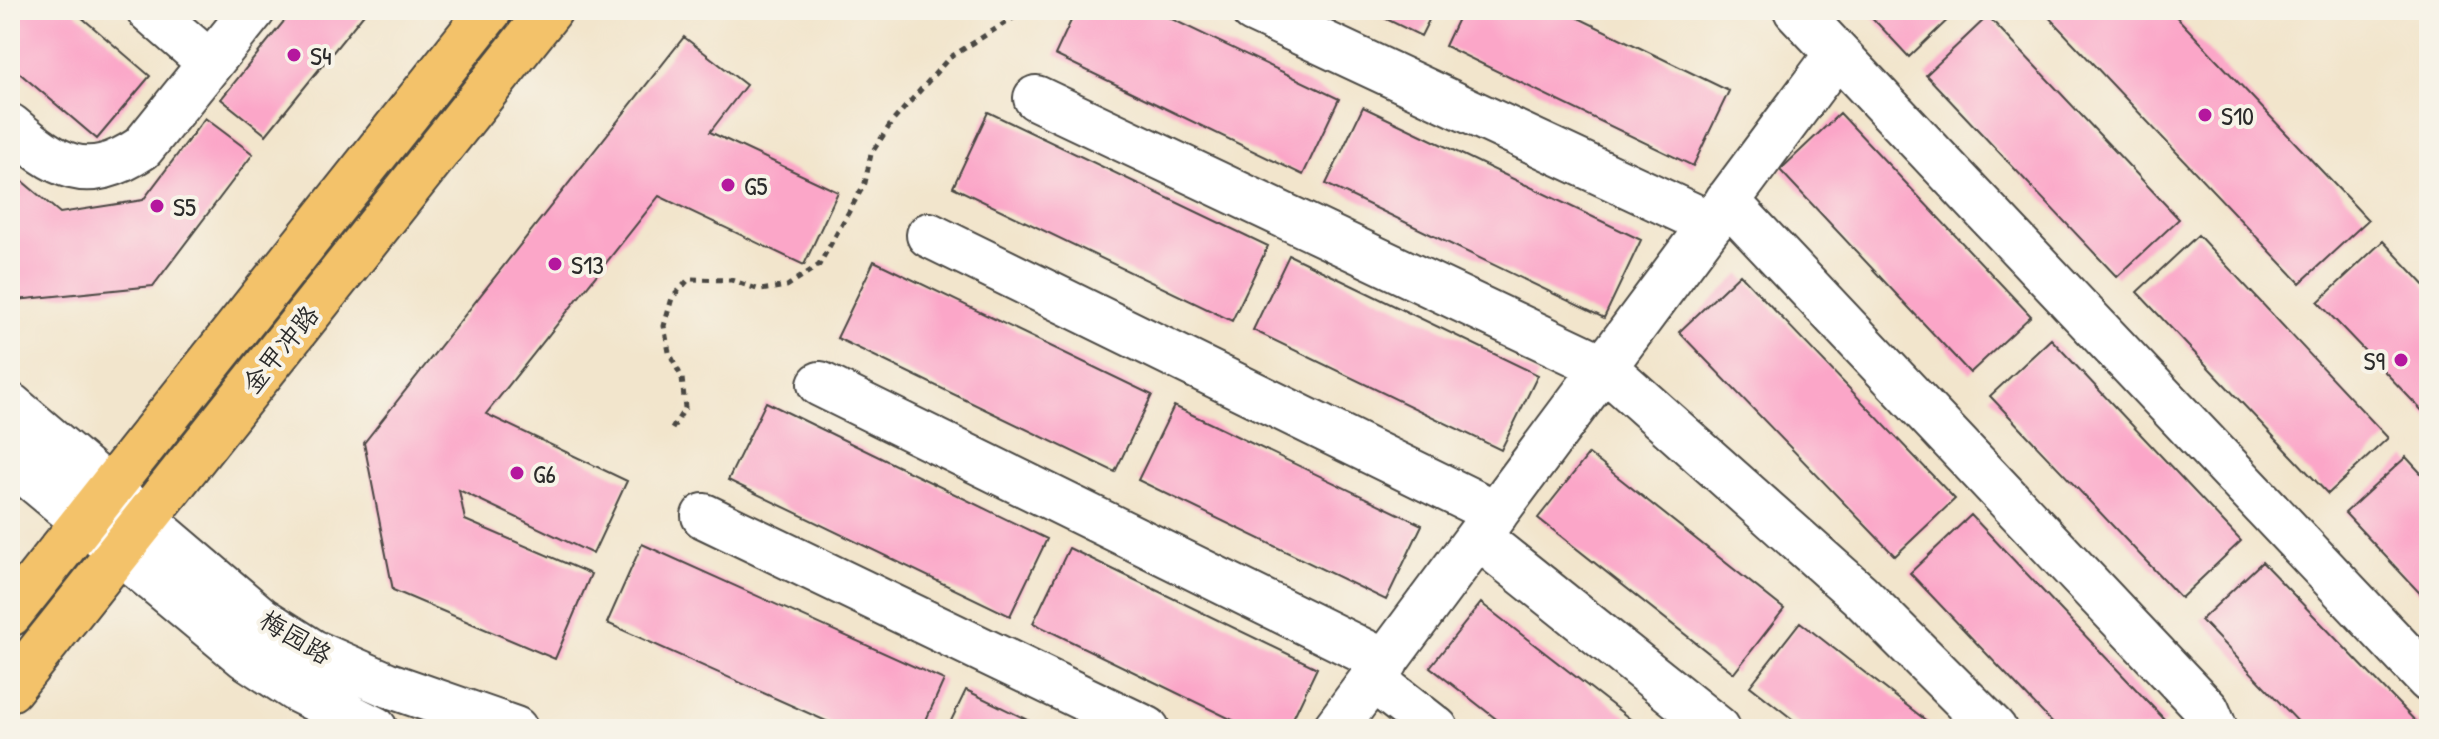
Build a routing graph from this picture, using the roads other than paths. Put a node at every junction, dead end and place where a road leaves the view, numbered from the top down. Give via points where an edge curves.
1 (149, 10) edge
2 (253, 10) edge
3 (490, 10) edge
4 (550, 10) edge
5 (1253, 10) edge
6 (1796, 10) edge
7 (1837, 54) junction
8 (210, 63) junction
9 (1036, 98) dead end
10 (10, 126) edge
11 (1719, 213) junction
12 (929, 235) dead end
13 (1604, 367) junction
14 (820, 384) dead end
15 (10, 405) edge
16 (10, 460) edge
17 (97, 505) junction
18 (704, 516) dead end
19 (1487, 525) junction
20 (132, 535) junction
21 (10, 614) edge
22 (1379, 670) junction
23 (2429, 680) edge
24 (10, 689) edge
25 (375, 729) edge
26 (515, 729) edge
27 (1147, 729) edge
28 (1335, 729) edge
29 (1436, 729) edge
30 (1718, 729) edge
31 (1994, 729) edge
32 (2215, 729) edge

1 - 8 street
2 - 8 street
3 - 17 main road, 金甲冲路
4 - 20 main road, 金甲冲路
5 - 11 street
6 - 7 street
7 - 11 street
7 - 23 street
8 - 10 street via 142,148 98,170 43,155
9 - 13 street
11 - 13 street
11 - 32 street via 2207,710
12 - 19 street
13 - 19 street
13 - 31 street via 1859,594
14 - 22 street
15 - 17 street
16 - 17 street
17 - 20 street, 梅园路
17 - 21 main road, 金甲冲路
18 - 27 street
19 - 22 street
19 - 30 street
20 - 24 main road, 金甲冲路
20 - 25 street, 梅园路 via 246,657 295,689
20 - 26 street, 梅园路 via 313,652
22 - 28 street
22 - 29 street

